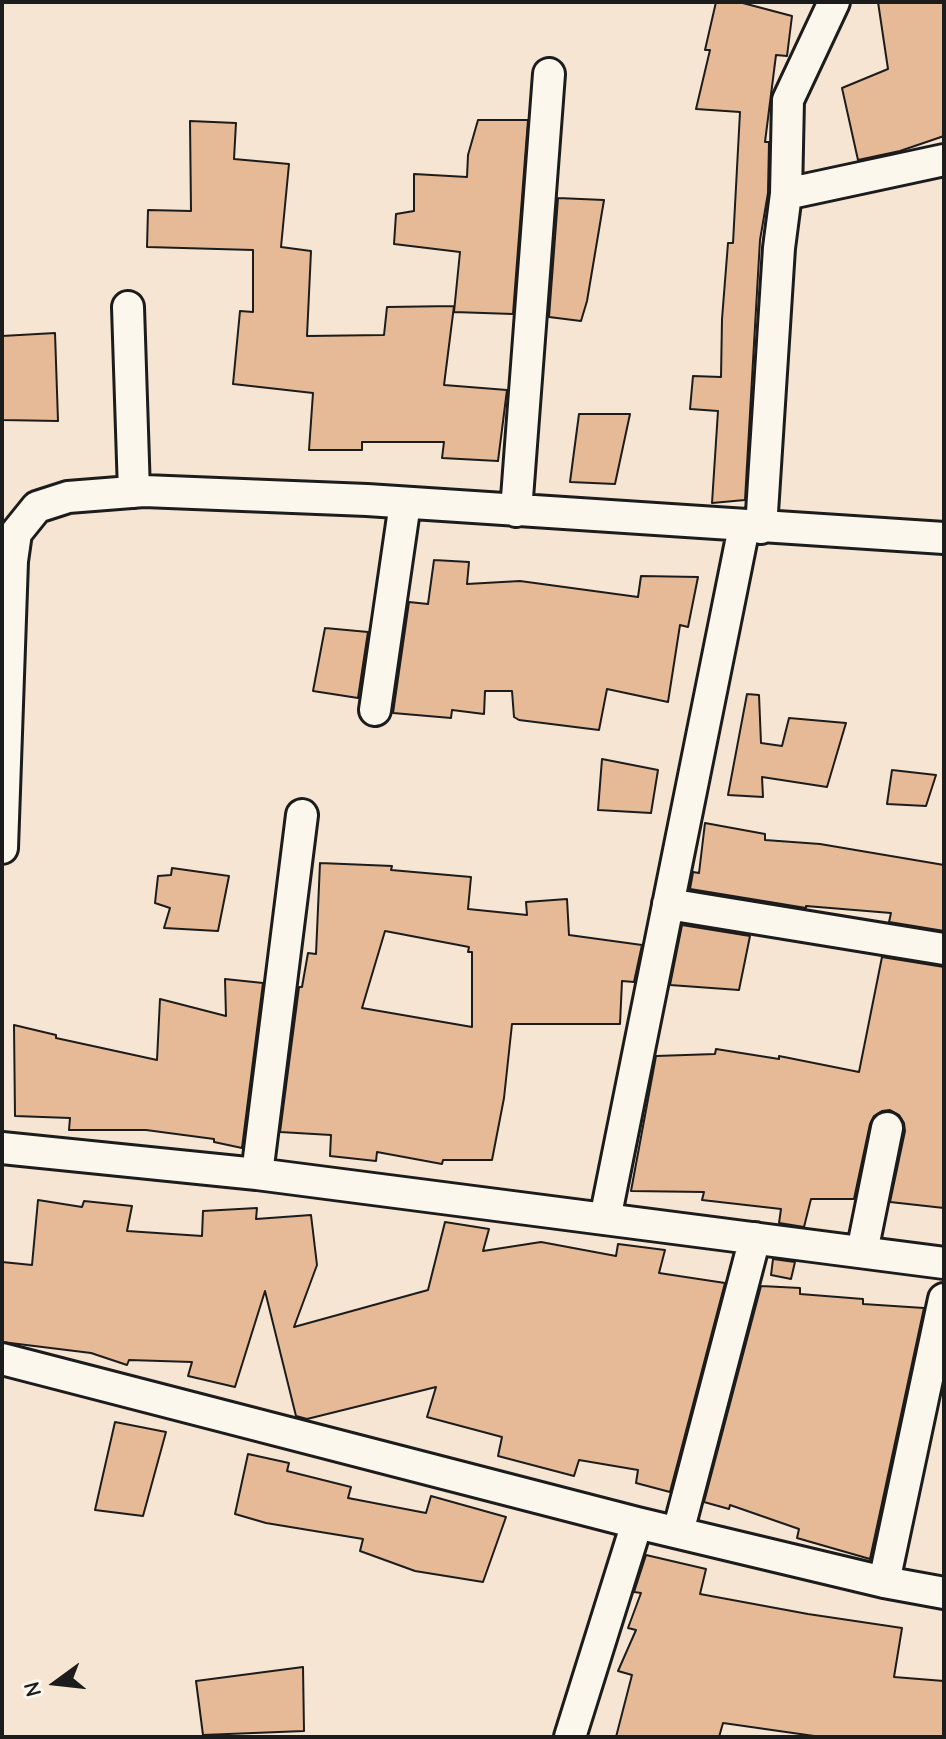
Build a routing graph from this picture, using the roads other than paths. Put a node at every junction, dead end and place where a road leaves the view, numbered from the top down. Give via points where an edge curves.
1 (834, 2) edge
2 (549, 74) dead end
3 (944, 160) edge
4 (786, 194) junction
5 (128, 307) dead end
6 (134, 492) junction
7 (405, 503) junction
8 (516, 511) junction
9 (752, 527) junction
10 (944, 538) edge
11 (375, 710) dead end
12 (4, 806) edge
13 (302, 815) dead end
14 (2, 848) edge
15 (668, 904) junction
16 (944, 949) edge
17 (887, 1128) dead end
18 (2, 1148) edge
19 (257, 1174) junction
20 (605, 1219) junction
21 (755, 1238) junction
22 (862, 1252) junction
23 (944, 1263) edge
24 (944, 1299) edge
25 (2, 1359) edge
26 (637, 1523) junction
27 (678, 1532) junction
28 (884, 1582) junction
29 (944, 1593) edge
30 (570, 1737) edge

1 - 4 street via 788,100
2 - 8 street
3 - 4 street
4 - 9 street
5 - 6 street
6 - 7 street
6 - 12 street via 68,497 37,507 16,533
7 - 8 street
7 - 11 street
8 - 9 street
9 - 10 street
9 - 15 street
12 - 14 street
13 - 19 street
15 - 16 street
15 - 20 street
17 - 22 street
18 - 19 street
19 - 20 street
20 - 21 street
21 - 22 street
21 - 27 street
22 - 23 street
24 - 28 street
25 - 26 street
26 - 27 street
26 - 30 street
27 - 28 street
28 - 29 street

